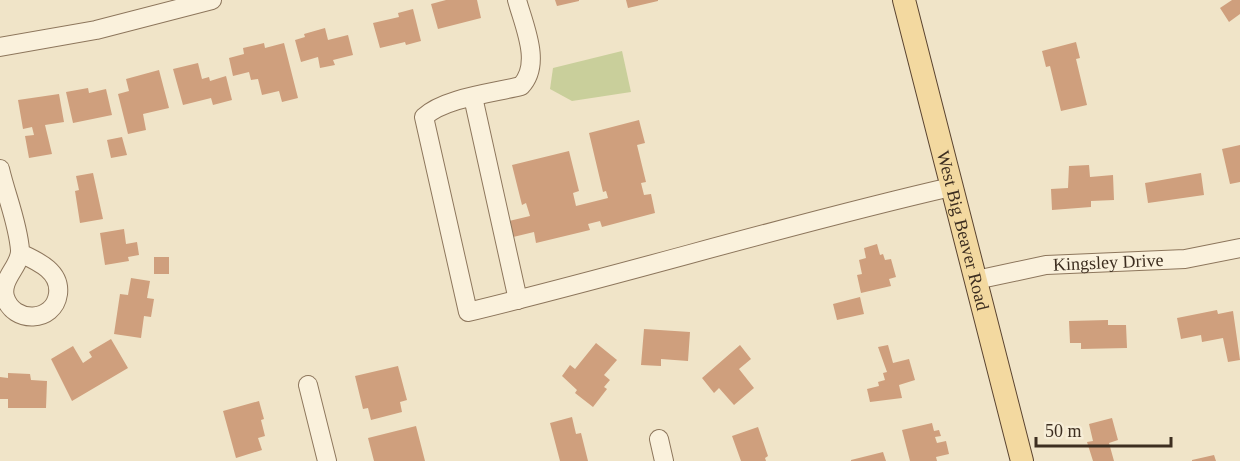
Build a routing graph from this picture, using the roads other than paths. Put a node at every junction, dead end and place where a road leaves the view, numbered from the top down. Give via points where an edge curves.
1 (212, 0) edge
2 (517, 0) edge
3 (904, 0) edge
4 (0, 47) edge
5 (473, 97) junction
6 (0, 169) edge
7 (951, 187) junction
8 (1240, 248) edge
9 (20, 253) dead end
10 (976, 280) junction
11 (518, 300) junction
12 (308, 385) dead end
13 (659, 439) dead end
14 (327, 461) edge
15 (664, 461) edge
16 (1022, 461) edge

1 - 4 street via 96,30
2 - 5 street via 533,64 529,77 521,86
3 - 7 main road, West Big Beaver Road
5 - 11 street
5 - 11 street via 432,109 424,117 429,140 468,312
6 - 9 street
7 - 10 main road, West Big Beaver Road
7 - 11 street via 742,238
8 - 10 street, Kingsley Drive via 1185,259 1046,265
10 - 16 main road, West Big Beaver Road
12 - 14 street
13 - 15 street

